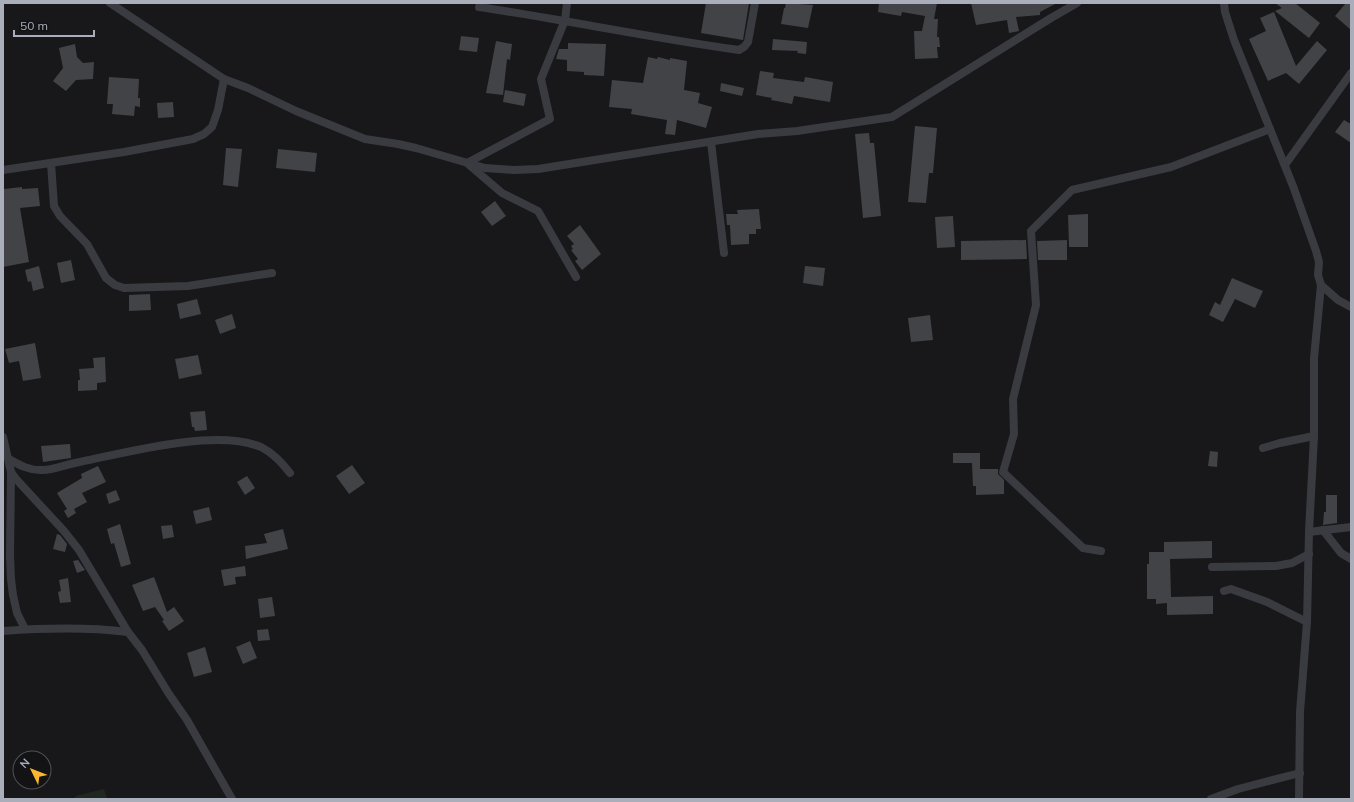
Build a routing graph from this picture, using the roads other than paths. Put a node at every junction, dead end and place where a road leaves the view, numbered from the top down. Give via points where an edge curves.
1 (110, 3) edge
2 (567, 3) edge
3 (755, 3) edge
4 (1077, 3) edge
5 (1224, 3) edge
6 (479, 7) dead end
7 (565, 20) junction
8 (1351, 73) edge
9 (224, 79) junction
10 (1270, 129) junction
11 (711, 142) junction
12 (50, 163) junction
13 (467, 163) junction
14 (1284, 165) junction
15 (3, 170) edge
16 (724, 253) dead end
17 (272, 273) dead end
18 (576, 277) dead end
19 (1321, 285) junction
20 (1351, 307) edge
21 (1314, 436) junction
22 (3, 437) edge
23 (1264, 448) dead end
24 (9, 459) junction
25 (11, 472) junction
26 (290, 473) dead end
27 (1351, 527) edge
28 (1323, 530) junction
29 (1309, 532) junction
30 (1101, 551) dead end
31 (1309, 554) junction
32 (1351, 559) edge
33 (1212, 567) dead end
34 (1224, 591) dead end
35 (1307, 622) junction
36 (25, 629) junction
37 (3, 631) edge
38 (128, 632) junction
39 (1300, 773) junction
40 (232, 799) edge
41 (1211, 799) edge
42 (1299, 799) edge

1 - 9 street
2 - 7 street
3 - 7 street via 748,42 739,50
4 - 11 street via 892,117
5 - 10 street via 1234,40
6 - 7 street
7 - 13 street via 541,79 550,119
8 - 14 street
9 - 12 street via 212,127 204,134 179,143
9 - 13 street via 365,139 404,145
10 - 14 street
10 - 30 street via 1171,167 1072,190 1031,231 1036,305 1012,399 1014,434 1003,472 1083,548
11 - 13 street via 538,169 485,168
11 - 16 street
12 - 15 street
12 - 17 street via 54,206 60,216 87,244 106,278 115,285 124,288 188,286
13 - 18 street via 502,193 538,212
14 - 19 street via 1316,251
19 - 20 street via 1338,300
19 - 21 street via 1314,358
21 - 23 street
21 - 29 street
22 - 24 street
24 - 25 street
24 - 26 street via 27,468 43,470 171,444 224,440 261,447 276,457
25 - 36 street via 11,579 17,614
25 - 38 street via 78,550
27 - 28 street
28 - 29 street
28 - 32 street via 1341,553
29 - 31 street
31 - 33 street via 1292,563 1276,566
31 - 35 street
34 - 35 street via 1232,589 1267,602
35 - 39 street via 1300,712
36 - 37 street
36 - 38 street via 103,629
38 - 40 street via 187,720
39 - 41 street via 1238,789
39 - 42 street

